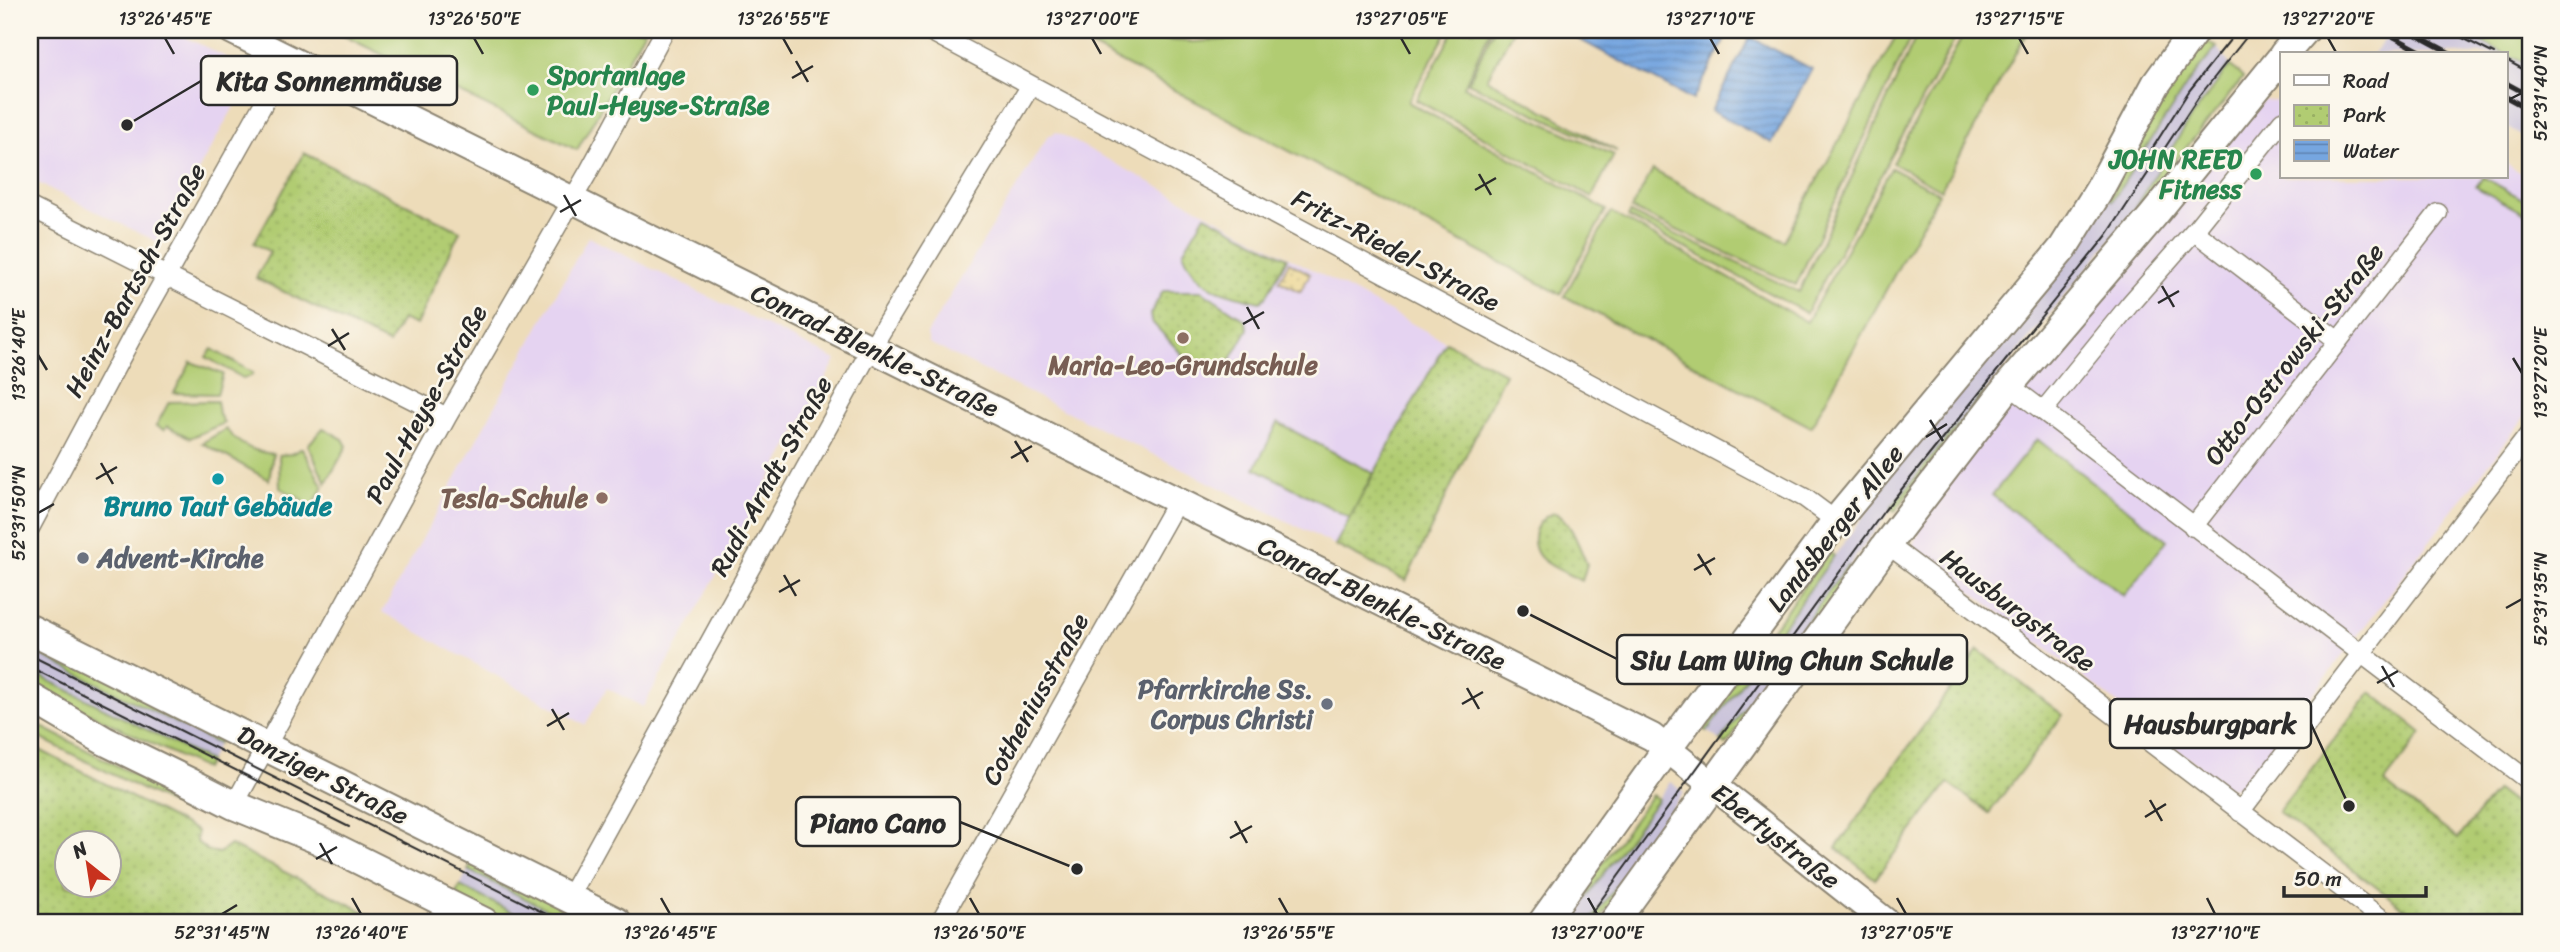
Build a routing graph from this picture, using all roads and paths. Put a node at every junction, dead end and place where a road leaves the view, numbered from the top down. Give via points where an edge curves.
1 (231, 30) edge
2 (665, 30) edge
3 (928, 30) edge
4 (2195, 30) edge
5 (2305, 30) edge
6 (2286, 52) edge
7 (289, 58) junction
8 (2280, 59) edge
9 (1031, 85) junction
10 (2280, 124) edge
11 (572, 201) junction
12 (30, 207) edge
13 (2438, 213) dead end
14 (2194, 231) junction
15 (166, 276) junction
16 (2337, 340) junction
17 (872, 347) junction
18 (2009, 385) junction
19 (2043, 411) junction
20 (447, 417) junction
21 (2530, 433) edge
22 (1177, 501) junction
23 (1836, 521) junction
24 (2193, 527) junction
25 (30, 528) edge
26 (1887, 544) junction
27 (30, 629) edge
28 (2362, 655) junction
29 (30, 697) edge
30 (265, 746) junction
31 (1667, 749) junction
32 (2530, 782) edge
33 (1712, 785) junction
34 (234, 804) junction
35 (2240, 812) junction
36 (569, 898) junction
37 (484, 922) edge
38 (617, 922) edge
39 (940, 922) edge
40 (1543, 922) edge
41 (1614, 922) edge
42 (1886, 922) edge
43 (2386, 922) edge

1 - 7 street, Conrad-Blenkle-Straße
2 - 11 street, Paul-Heyse-Straße
3 - 9 street, Fritz-Riedel-Straße
4 - 23 main road, Landsberger Allee via 2156,84 2063,248
5 - 6 main road, Landsberger Allee
7 - 11 street, Conrad-Blenkle-Straße
7 - 15 street, Heinz-Bartsch-Straße
8 - 18 main road, Landsberger Allee
9 - 17 street, Rudi-Arndt-Straße
9 - 23 street, Fritz-Riedel-Straße via 1805,498
10 - 14 street
11 - 17 street, Conrad-Blenkle-Straße
11 - 20 street, Paul-Heyse-Straße
12 - 15 street
13 - 16 street, Otto-Ostrowski-Straße
14 - 16 street
14 - 19 street
15 - 20 street
15 - 25 street, Heinz-Bartsch-Straße
16 - 24 street, Otto-Ostrowski-Straße
17 - 22 street, Conrad-Blenkle-Straße
17 - 36 street, Rudi-Arndt-Straße
18 - 19 street
18 - 26 main road, Landsberger Allee
19 - 24 street
20 - 30 street, Paul-Heyse-Straße
21 - 28 street
22 - 31 street, Conrad-Blenkle-Straße via 1572,696
22 - 39 street, Cotheniusstraße
23 - 31 main road, Landsberger Allee
24 - 28 street
26 - 33 main road, Landsberger Allee
26 - 35 street, Hausburgstraße
27 - 30 main road, Danziger Straße
28 - 32 street
28 - 35 street
29 - 34 main road via 105,741
30 - 34 street, Paul-Heyse-Straße
30 - 36 main road, Danziger Straße
31 - 33 street, Ebertystraße
31 - 40 main road, Landsberger Allee
33 - 41 main road, Landsberger Allee
33 - 42 street, Ebertystraße
34 - 37 main road via 317,839
35 - 43 street, Hausburgstraße
36 - 38 main road, Danziger Straße

